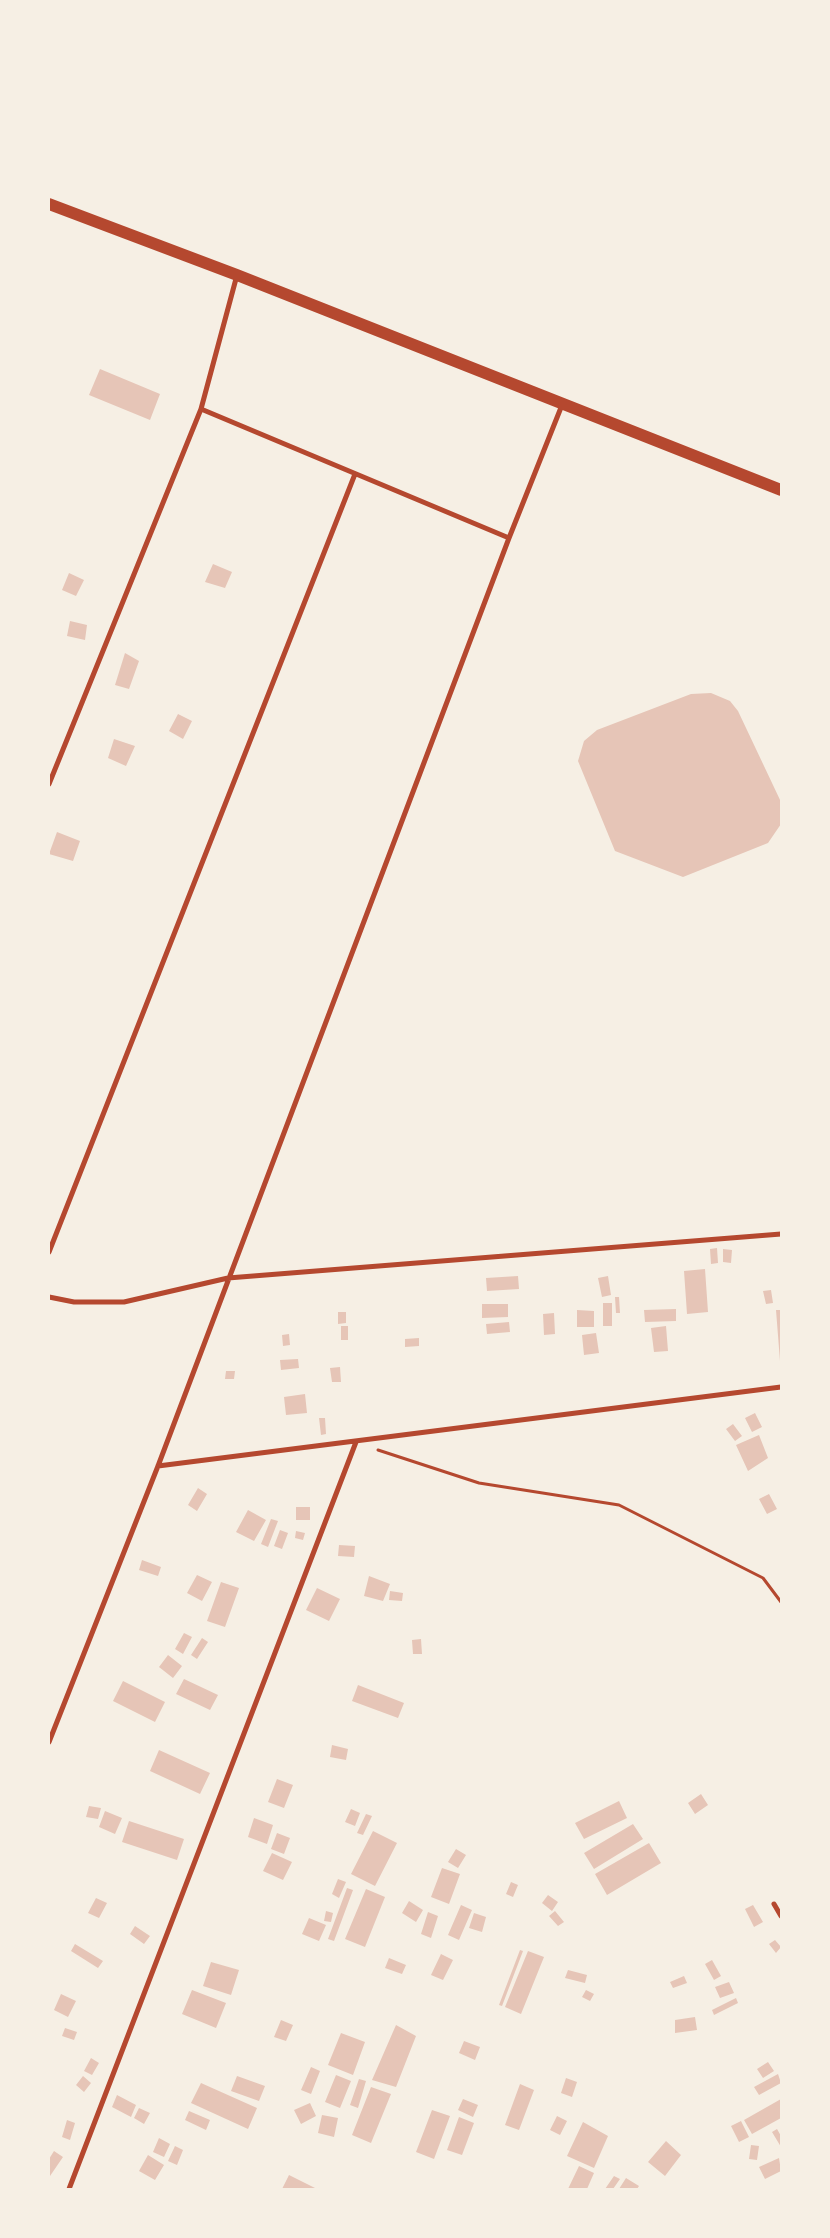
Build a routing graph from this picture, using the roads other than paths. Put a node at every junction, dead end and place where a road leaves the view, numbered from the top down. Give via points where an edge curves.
1 (49, 204) edge
2 (237, 274) junction
3 (562, 404) junction
4 (201, 409) junction
5 (355, 474) junction
6 (781, 490) edge
7 (508, 538) junction
8 (49, 784) edge
9 (781, 1234) edge
10 (49, 1252) edge
11 (228, 1278) junction
12 (49, 1297) edge
13 (781, 1387) edge
14 (356, 1442) junction
15 (158, 1466) junction
16 (49, 1742) edge
17 (774, 1904) dead end
18 (781, 1916) edge
19 (69, 2189) edge

1 - 2 main road
2 - 3 main road
2 - 4 street
3 - 6 main road
3 - 7 street
4 - 5 street
4 - 8 street
5 - 7 street
5 - 10 street
7 - 11 street
9 - 11 street
11 - 12 street via 124,1302 74,1302
11 - 15 street
13 - 14 street
14 - 15 street
14 - 19 street
15 - 16 street
17 - 18 street

